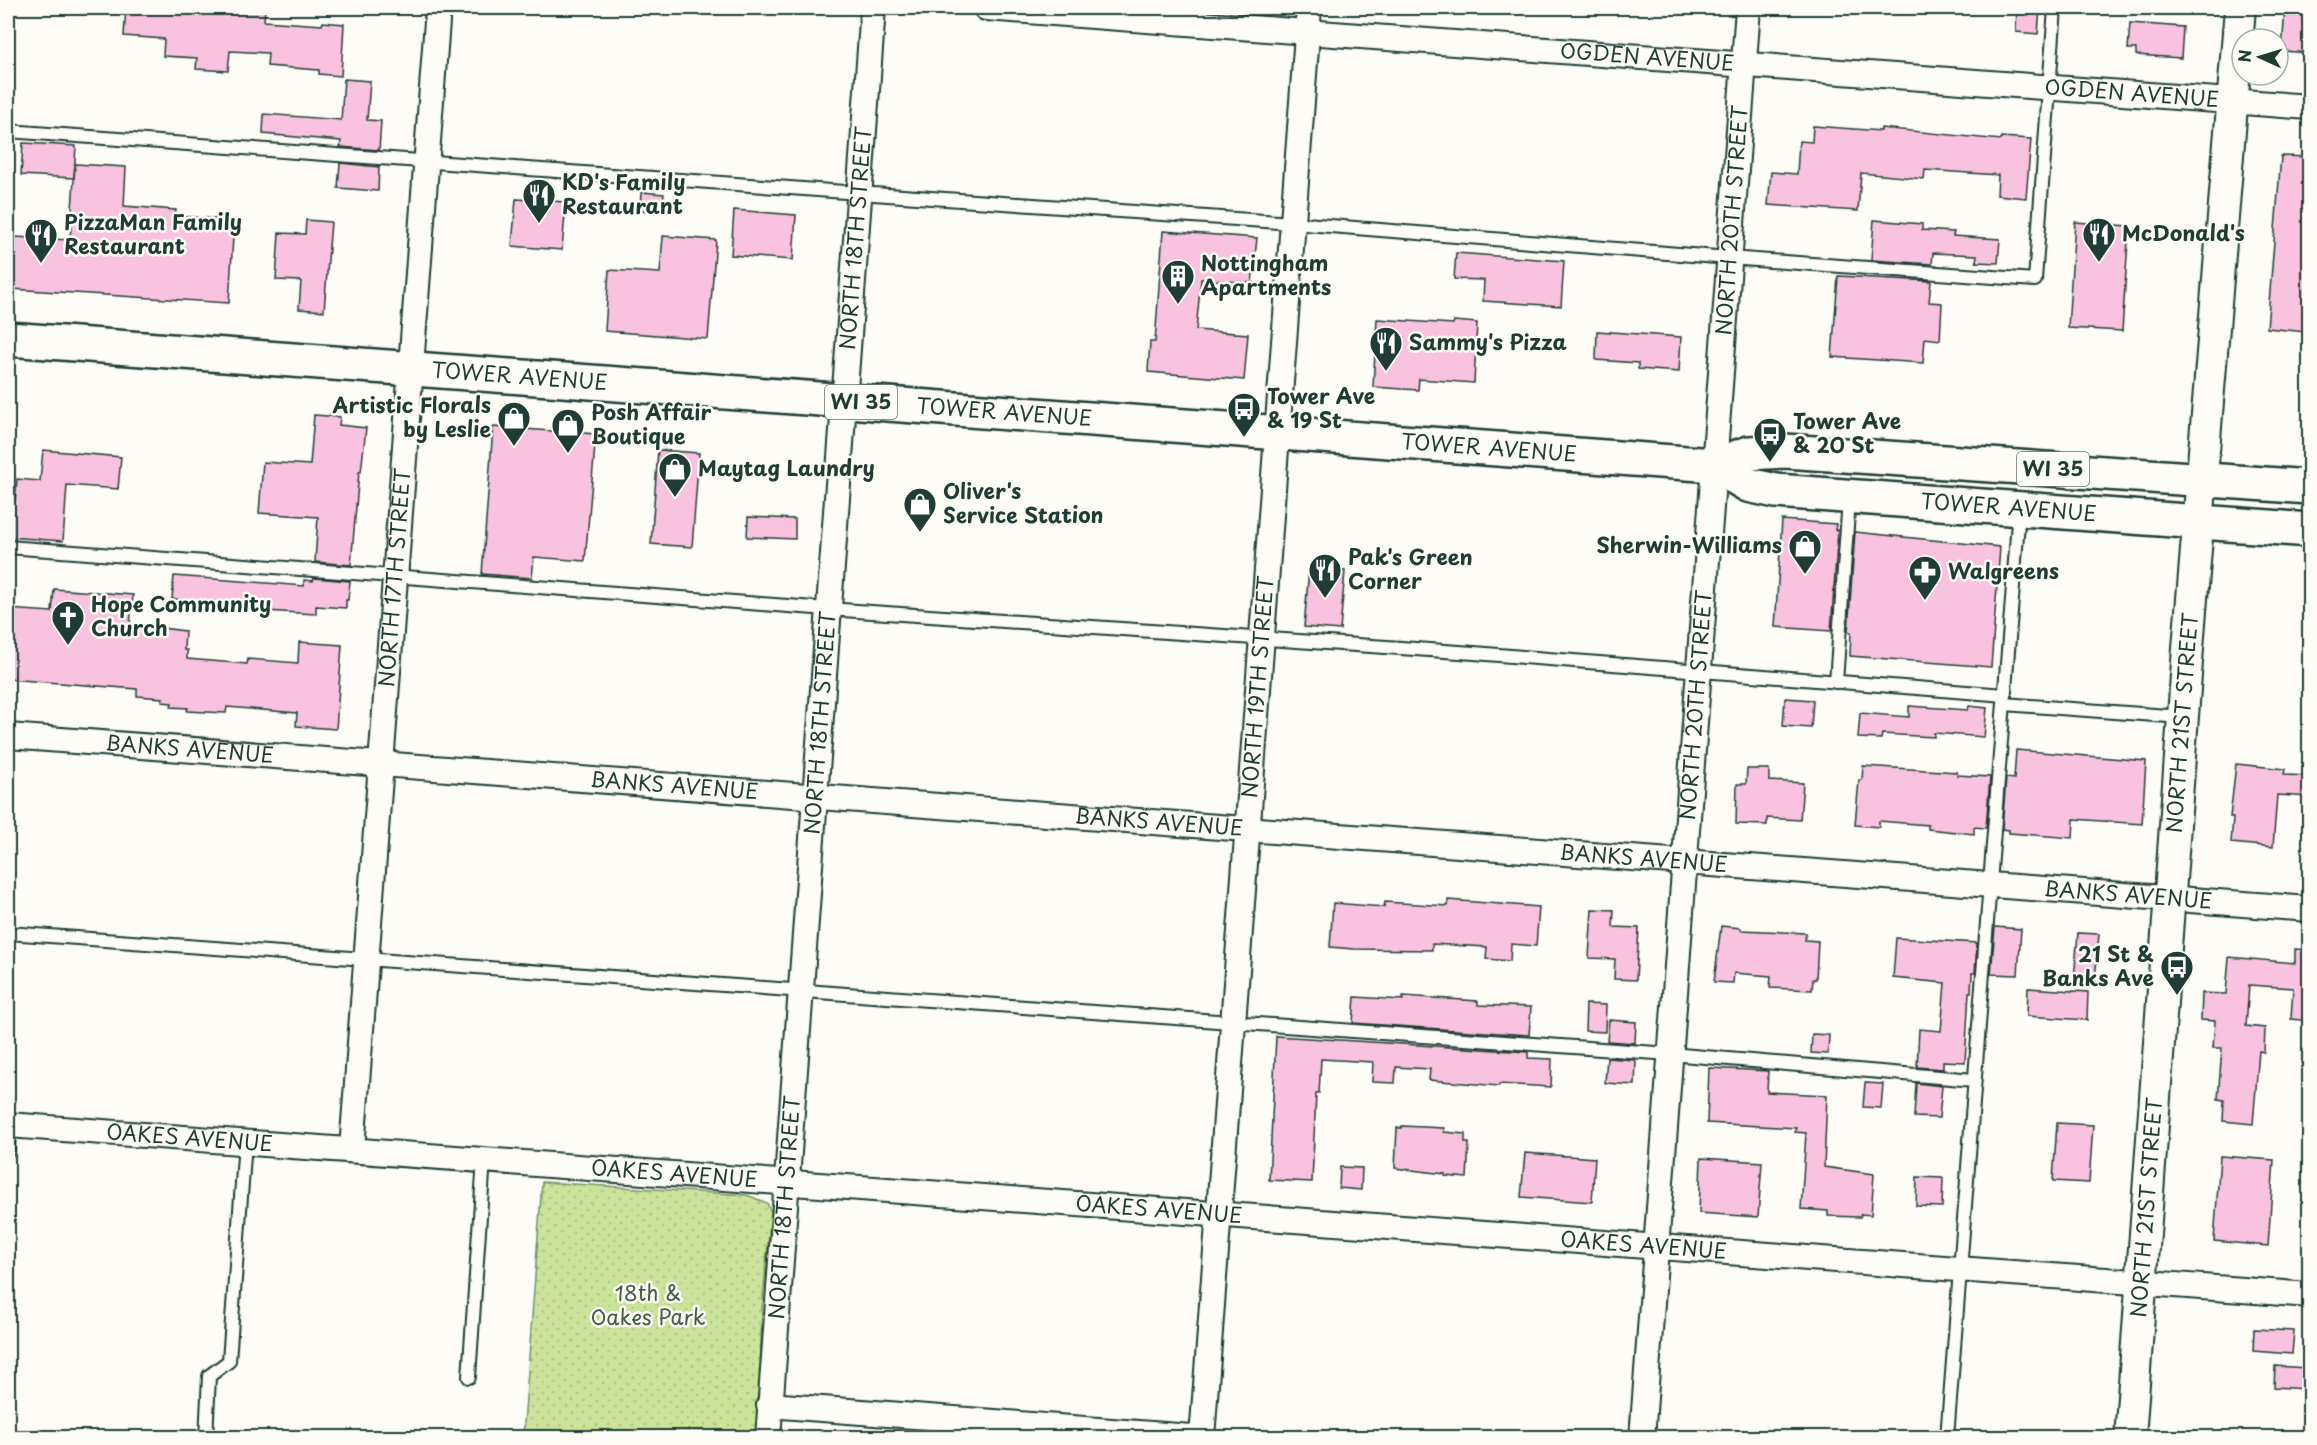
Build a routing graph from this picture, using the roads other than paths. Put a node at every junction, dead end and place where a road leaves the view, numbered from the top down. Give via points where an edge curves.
1 (438, 8) edge
2 (873, 8) edge
3 (986, 8) edge
4 (1748, 8) edge
5 (2055, 8) edge
6 (2240, 8) edge
7 (1308, 19) edge
8 (1744, 64) junction
9 (2049, 87) junction
10 (2233, 101) junction
11 (2310, 107) edge
12 (8, 130) edge
13 (427, 161) junction
14 (859, 194) junction
15 (1293, 223) junction
16 (1729, 258) junction
17 (8, 339) edge
18 (411, 370) junction
19 (844, 401) junction
20 (1278, 433) junction
21 (1714, 465) junction
22 (2202, 480) junction
23 (2310, 487) edge
24 (1849, 498) junction
25 (2019, 509) junction
26 (2199, 522) junction
27 (2310, 530) edge
28 (8, 547) edge
29 (395, 575) junction
30 (828, 609) junction
31 (1262, 639) junction
32 (1699, 672) junction
33 (1836, 682) junction
34 (2004, 699) junction
35 (2183, 717) junction
36 (8, 736) edge
37 (380, 764) junction
38 (814, 796) junction
39 (1248, 829) junction
40 (1684, 862) junction
41 (1990, 886) junction
42 (2169, 899) junction
43 (2310, 909) edge
44 (8, 933) edge
45 (366, 958) junction
46 (800, 991) junction
47 (1234, 1024) junction
48 (1670, 1054) junction
49 (1974, 1080) junction
50 (8, 1125) edge
51 (245, 1142) junction
52 (352, 1149) junction
53 (8, 1150) edge
54 (484, 1159) junction
55 (786, 1182) junction
56 (1220, 1215) junction
57 (1656, 1247) junction
58 (1960, 1268) junction
59 (2142, 1282) junction
60 (2310, 1295) edge
61 (469, 1377) dead end
62 (769, 1405) junction
63 (206, 1437) edge
64 (768, 1437) edge
65 (1203, 1437) edge
66 (1642, 1437) edge
67 (1947, 1437) edge
68 (2130, 1437) edge

1 - 13 street, NORTH 17TH STREET
2 - 14 street, NORTH 18TH STREET
3 - 7 street, OGDEN AVENUE
4 - 8 street, NORTH 20TH STREET
5 - 9 lane
6 - 10 street, NORTH 21ST STREET
7 - 8 street, OGDEN AVENUE
7 - 15 street, NORTH 19TH STREET
8 - 9 street, OGDEN AVENUE
8 - 16 street, NORTH 20TH STREET
9 - 10 street, OGDEN AVENUE
9 - 16 lane via 2035,280
10 - 11 street, OGDEN AVENUE
10 - 22 street, NORTH 21ST STREET
12 - 13 lane
13 - 14 lane
13 - 18 street, NORTH 17TH STREET
14 - 15 lane
14 - 19 street, NORTH 18TH STREET
15 - 16 lane
15 - 20 street, NORTH 19TH STREET
16 - 21 street, NORTH 20TH STREET
17 - 18 main road, TOWER AVENUE / WI 35
18 - 19 main road, TOWER AVENUE / WI 35
18 - 29 street, NORTH 17TH STREET
19 - 20 main road, TOWER AVENUE / WI 35
19 - 30 street, NORTH 18TH STREET
20 - 21 main road, TOWER AVENUE / WI 35
20 - 31 street, NORTH 19TH STREET
21 - 22 main road, TOWER AVENUE / WI 35 via 1749,453 1785,451
21 - 24 main road, TOWER AVENUE / WI 35 via 1760,489
21 - 32 street, NORTH 20TH STREET
22 - 23 main road, TOWER AVENUE / WI 35
22 - 26 street, NORTH 21ST STREET
24 - 25 main road, TOWER AVENUE / WI 35
24 - 33 lane
25 - 26 main road, TOWER AVENUE / WI 35
25 - 34 lane
26 - 27 main road, TOWER AVENUE / WI 35
26 - 35 street, NORTH 21ST STREET
28 - 29 lane
29 - 30 lane
29 - 37 street, NORTH 17TH STREET
30 - 31 lane
30 - 38 street, NORTH 18TH STREET
31 - 32 lane
31 - 39 street, NORTH 19TH STREET
32 - 33 lane
32 - 40 street, NORTH 20TH STREET
33 - 34 lane
34 - 35 lane
34 - 41 lane
35 - 42 street, NORTH 21ST STREET
36 - 37 street, BANKS AVENUE
37 - 38 street, BANKS AVENUE
37 - 45 street, NORTH 17TH STREET
38 - 39 street, BANKS AVENUE
38 - 46 street, NORTH 18TH STREET
39 - 40 street, BANKS AVENUE
39 - 47 street, NORTH 19TH STREET
40 - 41 street, BANKS AVENUE
40 - 48 street, NORTH 20TH STREET
41 - 42 street, BANKS AVENUE
41 - 49 lane
42 - 43 street, BANKS AVENUE
42 - 59 street, NORTH 21ST STREET
44 - 45 lane
45 - 46 lane
45 - 52 street, NORTH 17TH STREET
46 - 47 lane
46 - 55 street, NORTH 18TH STREET
47 - 48 lane
47 - 56 street, NORTH 19TH STREET
48 - 49 lane
48 - 57 street, NORTH 20TH STREET
49 - 58 lane
50 - 51 street, OAKES AVENUE
50 - 53 lane
51 - 52 street, OAKES AVENUE
51 - 63 lane via 229,1361 209,1376
52 - 54 street, OAKES AVENUE
54 - 55 street, OAKES AVENUE
54 - 61 lane
55 - 56 street, OAKES AVENUE
55 - 62 street, NORTH 18TH STREET
56 - 57 street, OAKES AVENUE
56 - 65 street, NORTH 19TH STREET
57 - 58 street, OAKES AVENUE
57 - 66 street, NORTH 20TH STREET
58 - 59 street, OAKES AVENUE
58 - 67 lane
59 - 60 street, OAKES AVENUE
59 - 68 street, NORTH 21ST STREET
62 - 64 street, NORTH 18TH STREET
62 - 65 street

